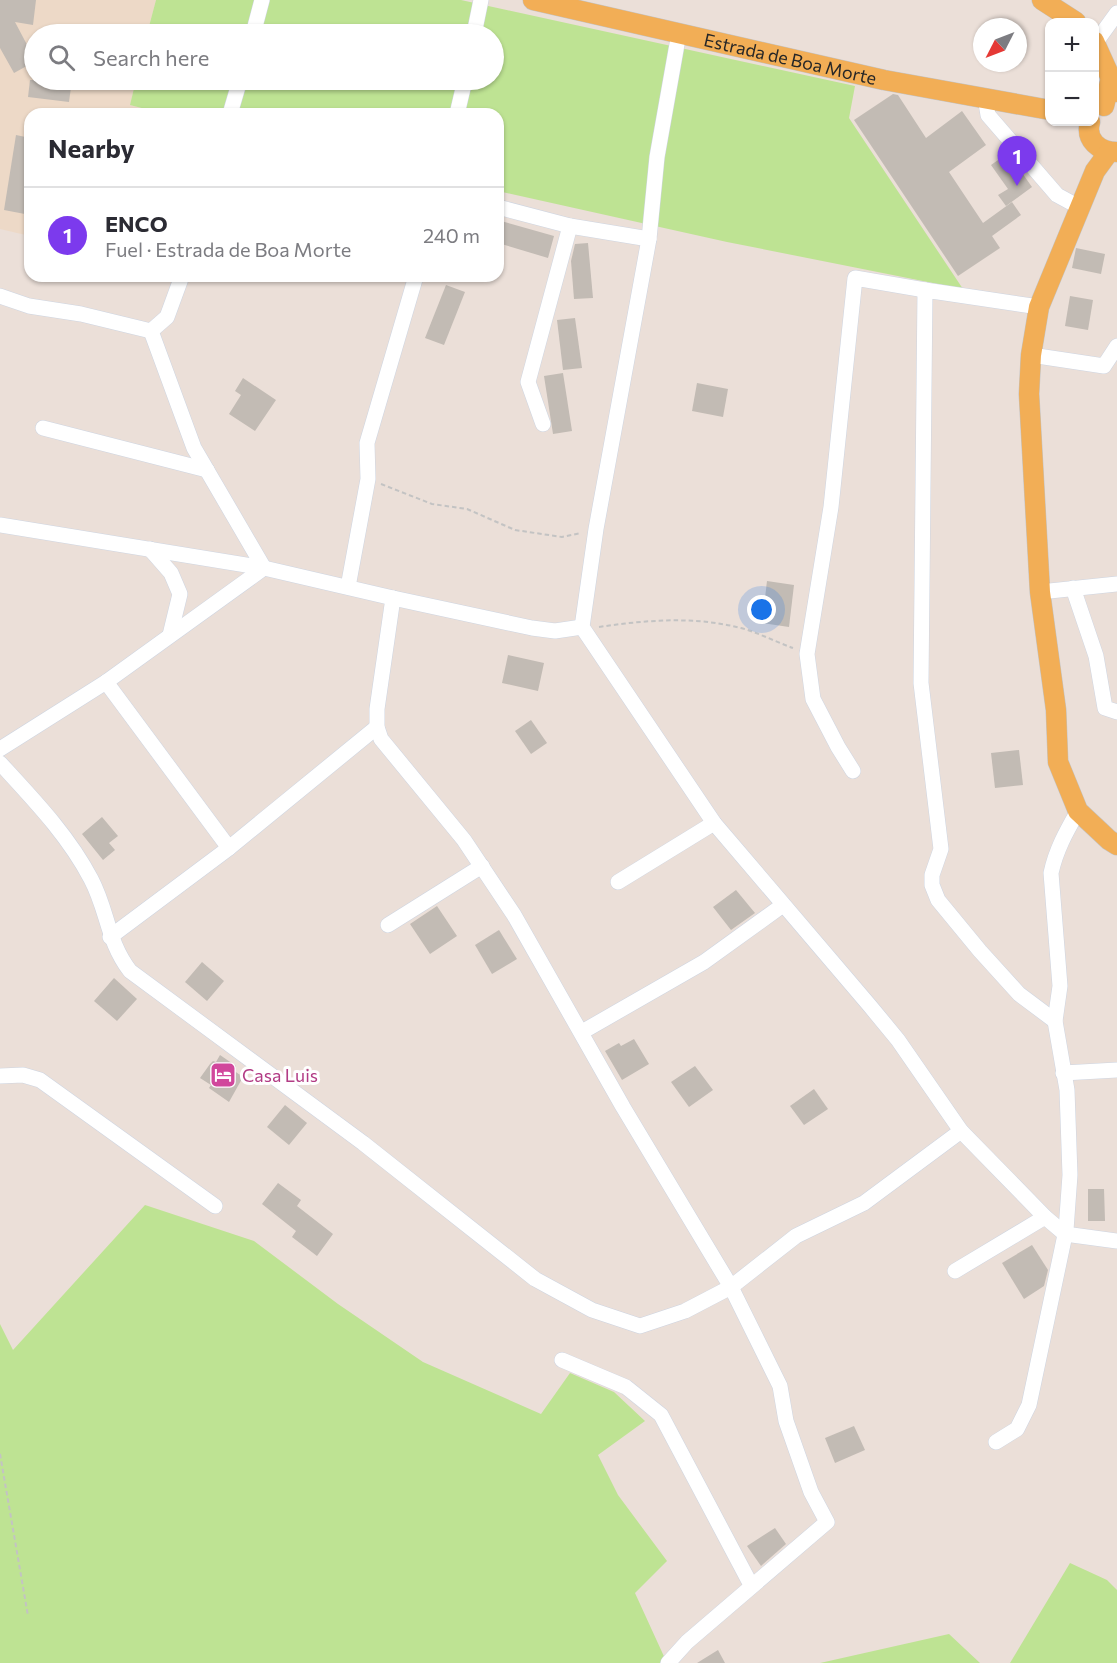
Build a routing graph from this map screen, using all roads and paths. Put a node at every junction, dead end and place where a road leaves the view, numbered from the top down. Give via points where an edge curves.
1 (262, 0) edge
2 (481, 0) edge
3 (533, 0) edge
4 (1042, 0) edge
5 (1117, 13) edge
6 (1070, 18) edge
7 (256, 24) edge
8 (476, 24) edge
9 (680, 33) junction
10 (1099, 37) edge
11 (1097, 72) edge
12 (237, 90) edge
13 (463, 90) edge
14 (985, 97) junction
15 (233, 108) edge
16 (458, 108) edge
17 (1100, 108) edge
18 (1045, 109) edge
19 (1108, 150) edge
20 (1079, 207) junction
21 (504, 209) edge
22 (570, 226) junction
23 (649, 239) junction
24 (180, 282) edge
25 (414, 282) edge
26 (925, 291) junction
27 (0, 296) edge
28 (1039, 307) junction
29 (151, 332) junction
30 (1117, 346) edge
31 (1031, 355) junction
32 (1111, 367) edge
33 (543, 424) dead end
34 (43, 428) dead end
35 (207, 470) junction
36 (368, 479) junction
37 (0, 525) edge
38 (596, 529) junction
39 (150, 549) junction
40 (264, 567) junction
41 (1117, 584) edge
42 (348, 587) junction
43 (1073, 588) junction
44 (1040, 592) junction
45 (393, 598) junction
46 (582, 627) junction
47 (170, 635) junction
48 (807, 654) junction
49 (106, 682) junction
50 (1117, 712) edge
51 (377, 727) junction
52 (0, 750) edge
53 (0, 763) edge
54 (853, 771) dead end
55 (1078, 811) junction
56 (714, 823) junction
57 (1117, 845) edge
58 (229, 849) junction
59 (482, 866) junction
60 (618, 882) dead end
61 (783, 905) junction
62 (388, 925) dead end
63 (110, 937) junction
64 (1055, 1021) junction
65 (582, 1032) junction
66 (1117, 1070) edge
67 (1063, 1073) junction
68 (0, 1076) edge
69 (961, 1131) junction
70 (215, 1206) dead end
71 (1045, 1217) junction
72 (1065, 1234) junction
73 (1117, 1241) edge
74 (955, 1271) dead end
75 (731, 1287) junction
76 (562, 1360) dead end
77 (996, 1442) dead end
78 (0, 1454) edge
79 (751, 1586) junction
80 (28, 1616) dead end
81 (668, 1663) edge

1 - 7 street
2 - 8 street
3 - 9 main road, Estrada de Boa Morte
4 - 6 main road
5 - 10 street
9 - 14 main road, Estrada de Boa Morte via 884,80
9 - 23 street via 657,157
11 - 17 main road
12 - 15 street
13 - 16 street
14 - 18 main road, Estrada de Boa Morte
14 - 20 street via 988,115 1057,195
17 - 19 main road via 1090,137
19 - 20 main road
20 - 28 main road
21 - 22 street
22 - 23 street
22 - 33 street via 528,382
23 - 38 street
24 - 29 street via 167,317
25 - 36 street via 367,443
26 - 28 street
26 - 48 street via 855,278 831,507
26 - 64 street via 921,683 941,849 932,885 938,900 980,951 1019,994
27 - 29 street via 29,306 81,314
28 - 31 main road
29 - 35 street via 194,448
30 - 32 street
31 - 32 street
31 - 44 main road via 1029,394
34 - 35 street
35 - 40 street
36 - 38 path via 432,504 467,508 515,530 562,537
36 - 42 street
37 - 39 street
38 - 46 street
39 - 40 street
39 - 47 street via 171,573 180,594
40 - 42 street
40 - 47 street
41 - 43 street
42 - 45 street
43 - 44 street
43 - 50 street via 1096,656 1105,708
44 - 55 main road via 1056,710 1058,762
45 - 46 street via 532,628 555,631
45 - 51 street
46 - 48 path via 682,619 741,628
46 - 56 street
47 - 49 street
48 - 54 street via 813,699
49 - 52 street
49 - 58 street
51 - 58 street
51 - 59 street via 381,739
53 - 63 street via 52,821 89,876 103,907
55 - 57 main road
55 - 64 street via 1061,840 1051,873 1060,986
56 - 60 street
56 - 61 street
58 - 63 street
59 - 62 street
59 - 65 street
61 - 65 street via 704,962
61 - 69 street via 897,1040
63 - 75 street via 130,971 363,1143 535,1279 592,1310 640,1326 685,1311
64 - 67 street
65 - 75 street
66 - 67 street
67 - 72 street via 1070,1175
68 - 70 street via 23,1075 40,1080
69 - 71 street
69 - 75 street via 864,1203 796,1236
71 - 72 street
71 - 74 street
72 - 73 street
72 - 77 street via 1029,1405 1017,1429
75 - 79 street via 780,1386 786,1421 827,1522
76 - 79 street via 626,1387 661,1415
78 - 80 path
79 - 81 street

